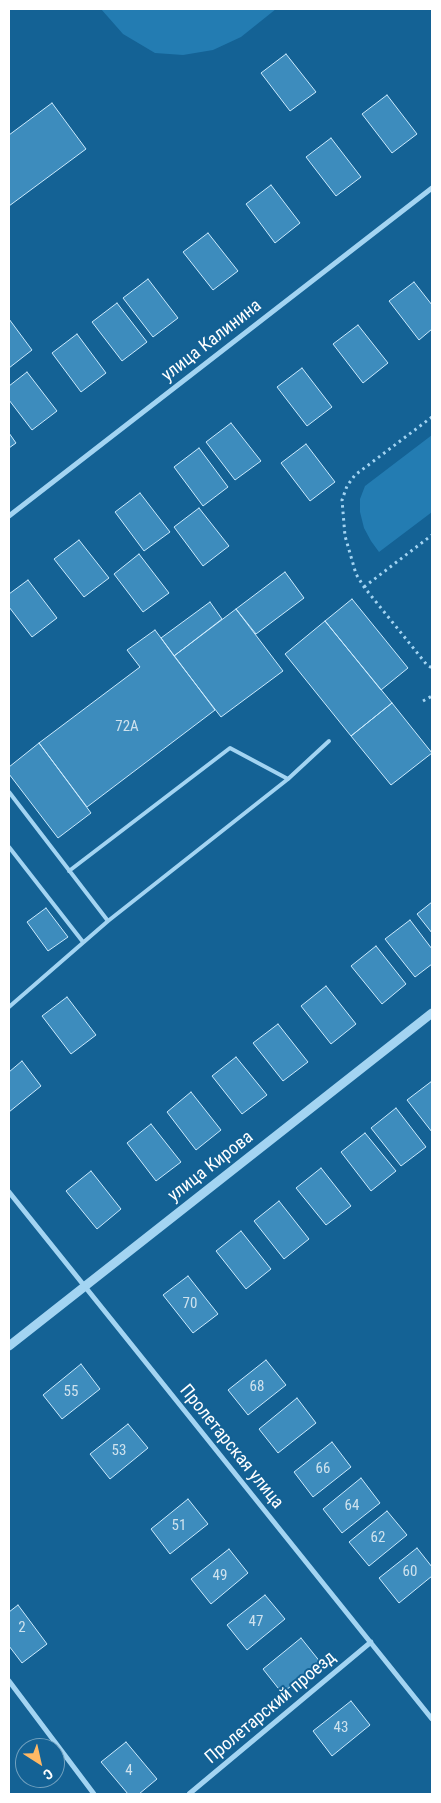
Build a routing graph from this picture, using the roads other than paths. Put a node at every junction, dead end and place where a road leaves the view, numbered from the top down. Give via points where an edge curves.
1 (432, 188) edge
2 (9, 516) edge
3 (329, 741) dead end
4 (288, 779) junction
5 (9, 792) edge
6 (9, 848) edge
7 (69, 871) junction
8 (108, 921) junction
9 (83, 942) junction
10 (9, 1008) edge
11 (432, 1013) edge
12 (9, 1192) edge
13 (85, 1287) junction
14 (9, 1346) edge
15 (371, 1642) junction
16 (9, 1681) edge
17 (432, 1719) edge
18 (94, 1794) edge
19 (189, 1794) edge

1 - 2 street, улица Калинина
3 - 4 lane
4 - 7 lane via 230,748
4 - 8 lane
5 - 7 lane
6 - 9 lane
7 - 8 lane
8 - 9 lane
9 - 10 lane
11 - 13 street, улица Кирова
12 - 13 street, Пролетарская улица
13 - 14 street, улица Кирова
13 - 15 street, Пролетарская улица
15 - 17 street, Пролетарская улица
15 - 19 street, Пролетарский проезд
16 - 18 street

